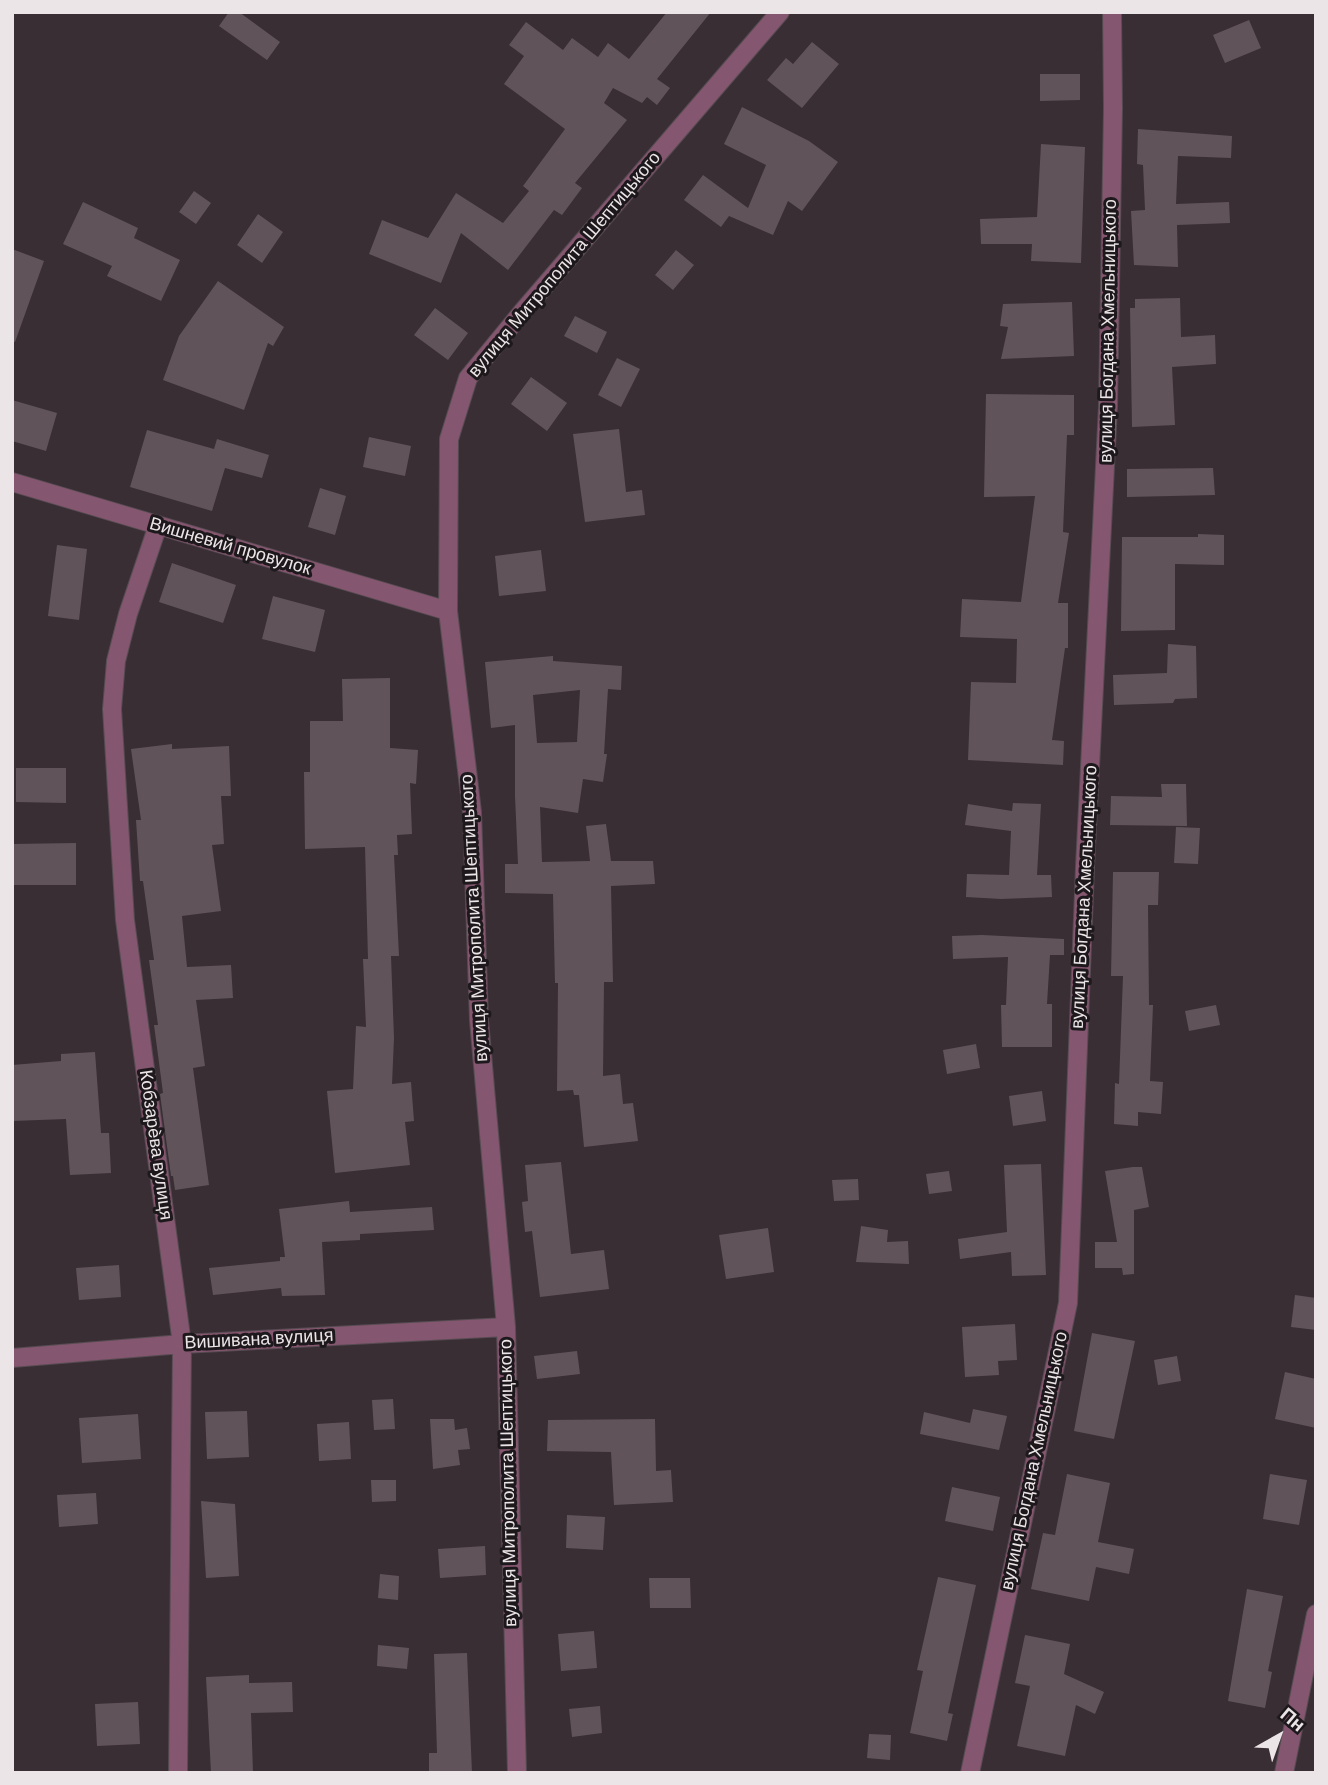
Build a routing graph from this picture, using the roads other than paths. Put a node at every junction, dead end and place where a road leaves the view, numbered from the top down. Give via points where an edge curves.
1 (780, 12) edge
2 (1112, 12) edge
3 (12, 482) edge
4 (158, 525) junction
5 (448, 611) junction
6 (506, 1327) junction
7 (182, 1344) junction
8 (12, 1358) edge
9 (1316, 1614) edge
10 (1304, 1671) junction
11 (1316, 1685) edge
12 (178, 1773) edge
13 (517, 1773) edge
14 (970, 1773) edge
15 (1284, 1773) edge

1 - 5 street, вулиця Митрополита Шептицького via 468,378 449,439
2 - 14 street, вулиця Богдана Хмельницького via 1108,406 1068,1303
3 - 4 street, Вишневий провулок
4 - 5 street, Вишневий провулок
4 - 7 street, Кобзарèва вулиця via 116,661 112,709 125,920
5 - 6 street, вулиця Митрополита Шептицького via 472,812 479,1020
6 - 7 street, Вишивана вулиця
6 - 13 street, вулиця Митрополита Шептицького
7 - 8 street, Вишивана вулиця
7 - 12 street, Кобзарèва вулиця
9 - 10 street
10 - 11 street
10 - 15 street

